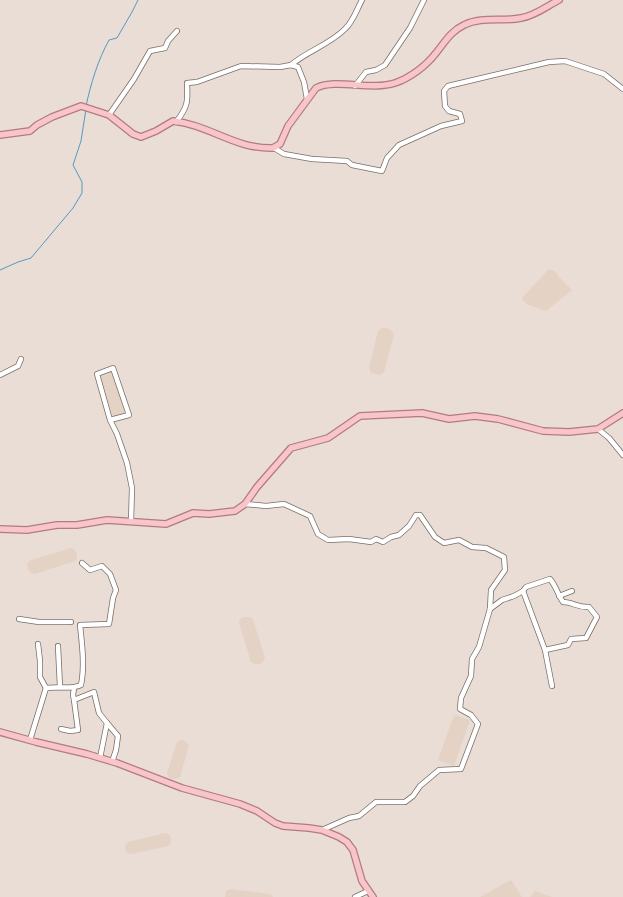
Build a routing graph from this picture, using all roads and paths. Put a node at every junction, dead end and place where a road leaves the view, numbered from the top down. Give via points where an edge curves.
1 (362, 0) edge
2 (424, 0) edge
3 (560, 0) edge
4 (177, 30) dead end
5 (290, 65) junction
6 (355, 86) junction
7 (623, 89) edge
8 (307, 99) junction
9 (109, 115) junction
10 (176, 122) junction
11 (0, 135) edge
12 (274, 148) junction
13 (21, 359) dead end
14 (0, 375) edge
15 (623, 413) edge
16 (110, 420) junction
17 (598, 429) junction
18 (623, 455) edge
19 (245, 504) junction
20 (131, 522) junction
21 (0, 529) edge
22 (82, 563) dead end
23 (523, 591) junction
24 (572, 591) dead end
25 (559, 596) junction
26 (490, 609) junction
27 (19, 619) dead end
28 (71, 622) dead end
29 (38, 644) dead end
30 (58, 646) dead end
31 (546, 650) junction
32 (552, 686) dead end
33 (60, 687) junction
34 (46, 688) junction
35 (74, 688) junction
36 (74, 700) junction
37 (107, 723) junction
38 (61, 729) dead end
39 (0, 732) edge
40 (30, 740) junction
41 (100, 758) junction
42 (112, 762) junction
43 (322, 830) junction
44 (368, 891) junction
45 (355, 897) edge
46 (373, 897) edge

1 - 5 street via 346,29
2 - 6 street via 410,28 385,65 366,72
3 - 6 main road via 521,18 471,21 454,30 427,63 402,80 384,86
4 - 9 street via 165,48 150,51
5 - 8 street via 298,67
5 - 10 street via 241,66 197,82 187,83 188,100 184,112
6 - 8 main road via 318,87
7 - 12 street via 604,74 565,61 549,62 448,86 444,91 445,106 449,111 460,114 462,121 441,126 399,145 388,158 382,171 352,165 347,161 284,154
8 - 12 main road via 288,126 280,144
9 - 10 main road via 140,137
9 - 11 main road via 81,106 52,117 30,131
10 - 12 main road via 206,130 242,145
13 - 14 street via 18,366
15 - 17 main road
16 - 16 street via 97,374 113,368 129,415
16 - 20 street via 128,464 132,488
17 - 18 street
17 - 19 main road via 569,432 543,430 498,419 475,416 449,419 422,413 360,416 328,438 291,448 257,486
19 - 20 main road via 234,511 193,513 166,524
19 - 26 street via 284,504 310,516 318,534 328,540 371,542 376,539 384,542 399,535 416,515 420,515 435,536 444,543 459,540 472,547 486,548 504,557 505,570 491,590
20 - 21 main road via 107,520 27,530
22 - 35 street via 90,570 102,566 110,574 116,590 109,624 80,625 83,677 81,685
23 - 25 street via 526,587 550,579
23 - 26 street via 502,600
23 - 31 street
24 - 25 street
25 - 31 street via 563,602 589,607 597,616 586,638 571,639 568,645
26 - 43 street via 479,647 472,659 471,676 461,698 460,709 471,715 478,724 461,769 439,770 405,802 376,802 359,816
27 - 28 street
29 - 34 street via 40,677
30 - 33 street
31 - 32 street
33 - 34 street
33 - 35 street
34 - 40 street
35 - 36 street
36 - 37 street via 94,692 99,713
36 - 38 street via 78,730
37 - 41 street
37 - 42 street via 118,736
39 - 40 main road
40 - 41 main road
41 - 42 main road
42 - 43 main road via 182,788 240,804 283,826
43 - 44 main road via 347,842 353,850 362,881
44 - 45 street
44 - 46 main road

